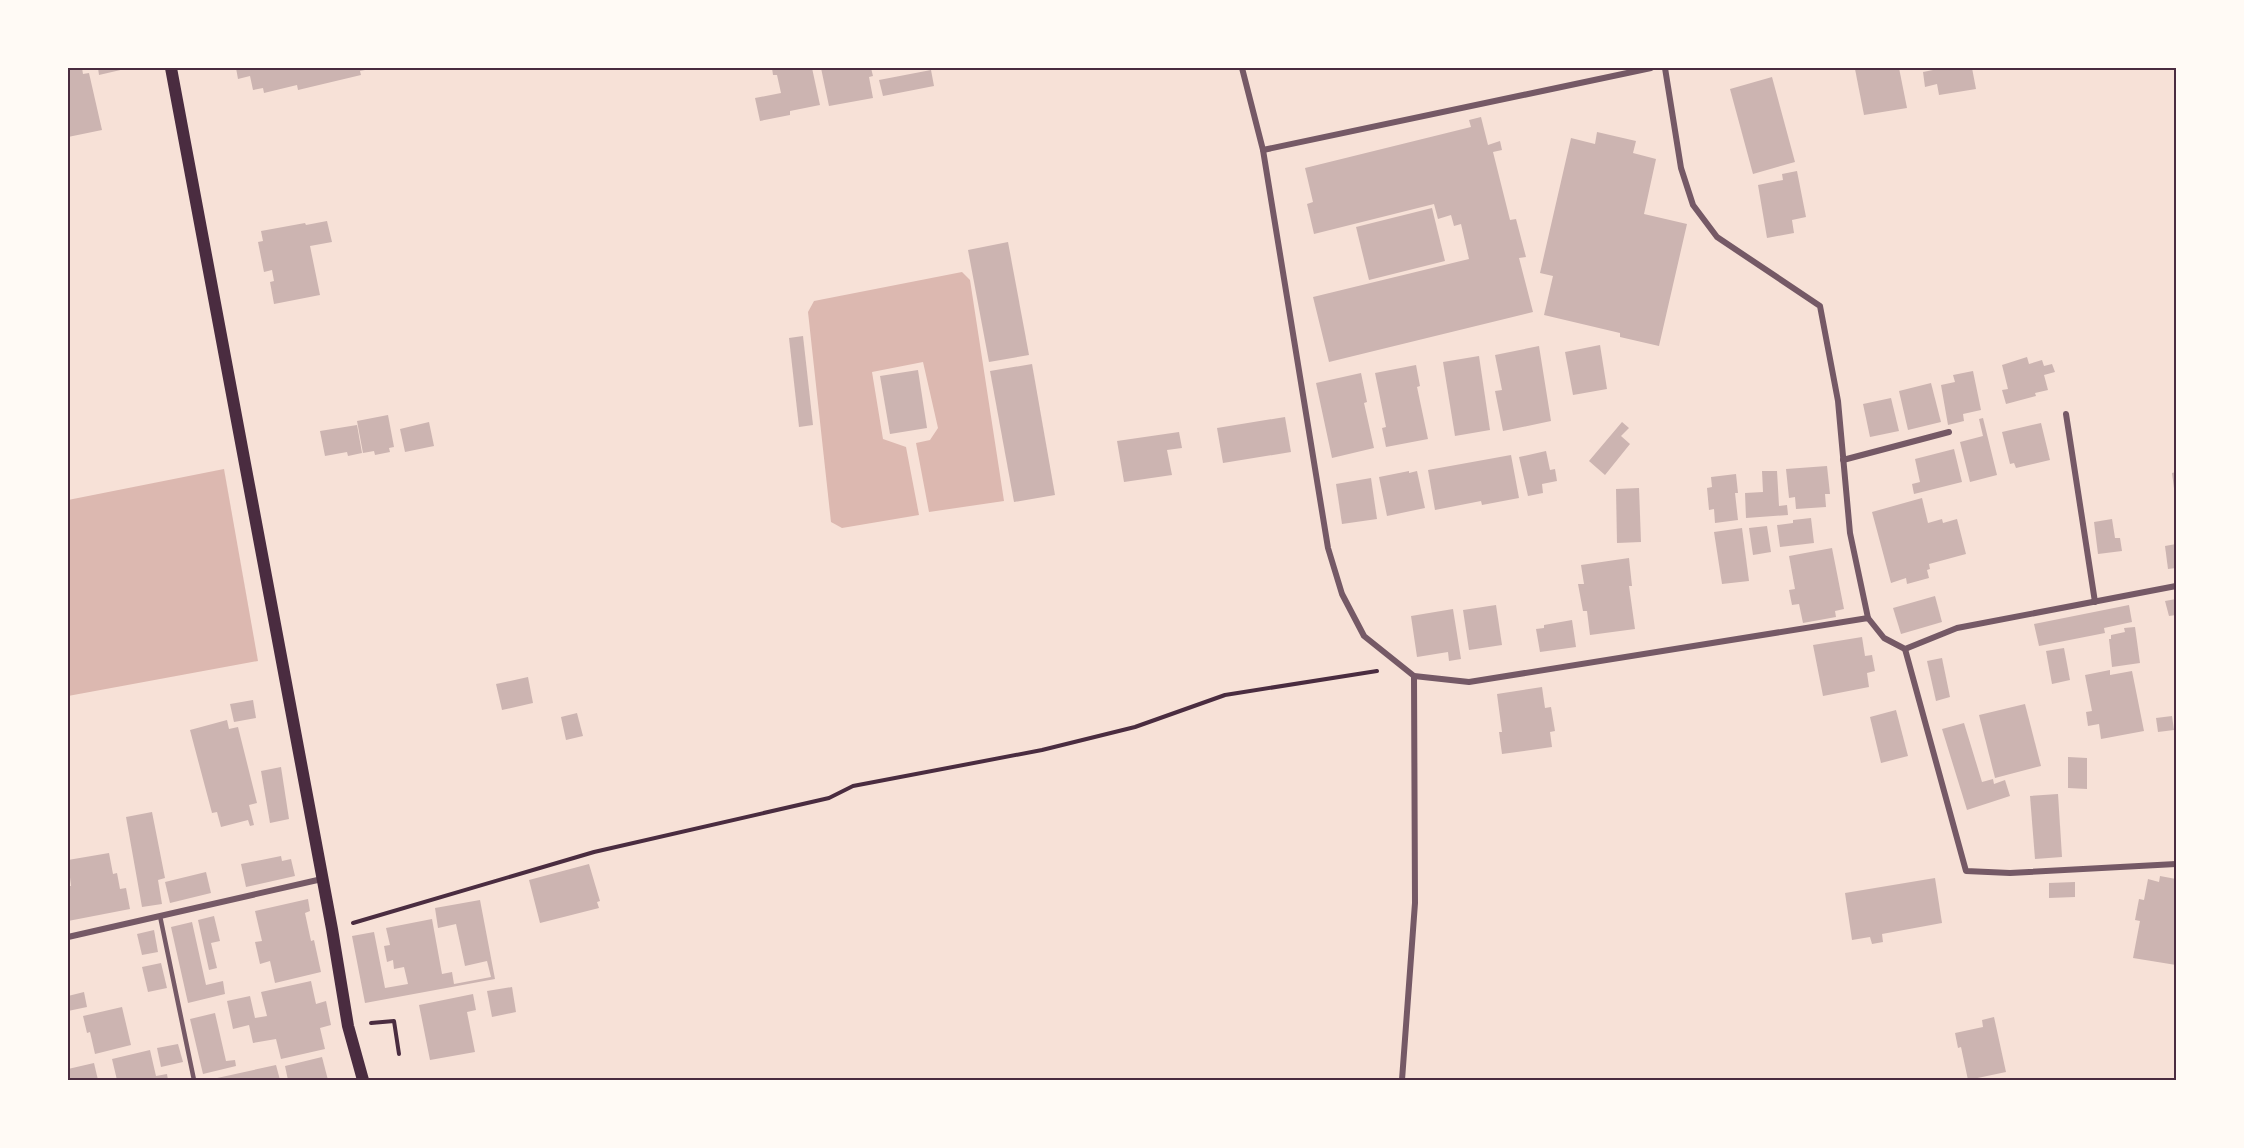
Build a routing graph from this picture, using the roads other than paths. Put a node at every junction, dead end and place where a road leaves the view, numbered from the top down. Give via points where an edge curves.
1 (171, 68) edge
2 (1242, 68) edge
3 (1651, 68) edge
4 (1665, 68) edge
5 (1263, 150) junction
6 (2066, 414) dead end
7 (1949, 432) dead end
8 (1843, 460) junction
9 (2176, 586) edge
10 (2095, 602) junction
11 (1868, 618) junction
12 (1905, 648) junction
13 (1414, 676) junction
14 (2176, 864) edge
15 (322, 879) junction
16 (160, 916) junction
17 (68, 937) edge
18 (194, 1080) edge
19 (363, 1080) edge
20 (1402, 1080) edge

1 - 15 main road
2 - 5 street
3 - 5 street
4 - 8 street via 1681,168 1693,206 1717,237 1820,306 1838,401
5 - 13 street via 1328,548 1342,594 1364,636
6 - 10 street
7 - 8 street
8 - 11 street via 1850,533
9 - 10 street
10 - 12 street via 1958,628
11 - 12 street via 1884,638
11 - 13 street via 1469,682
12 - 14 street via 1966,871 2010,873
13 - 20 street via 1416,903
15 - 16 street
15 - 19 main road via 348,1026
16 - 17 street
16 - 18 lane

